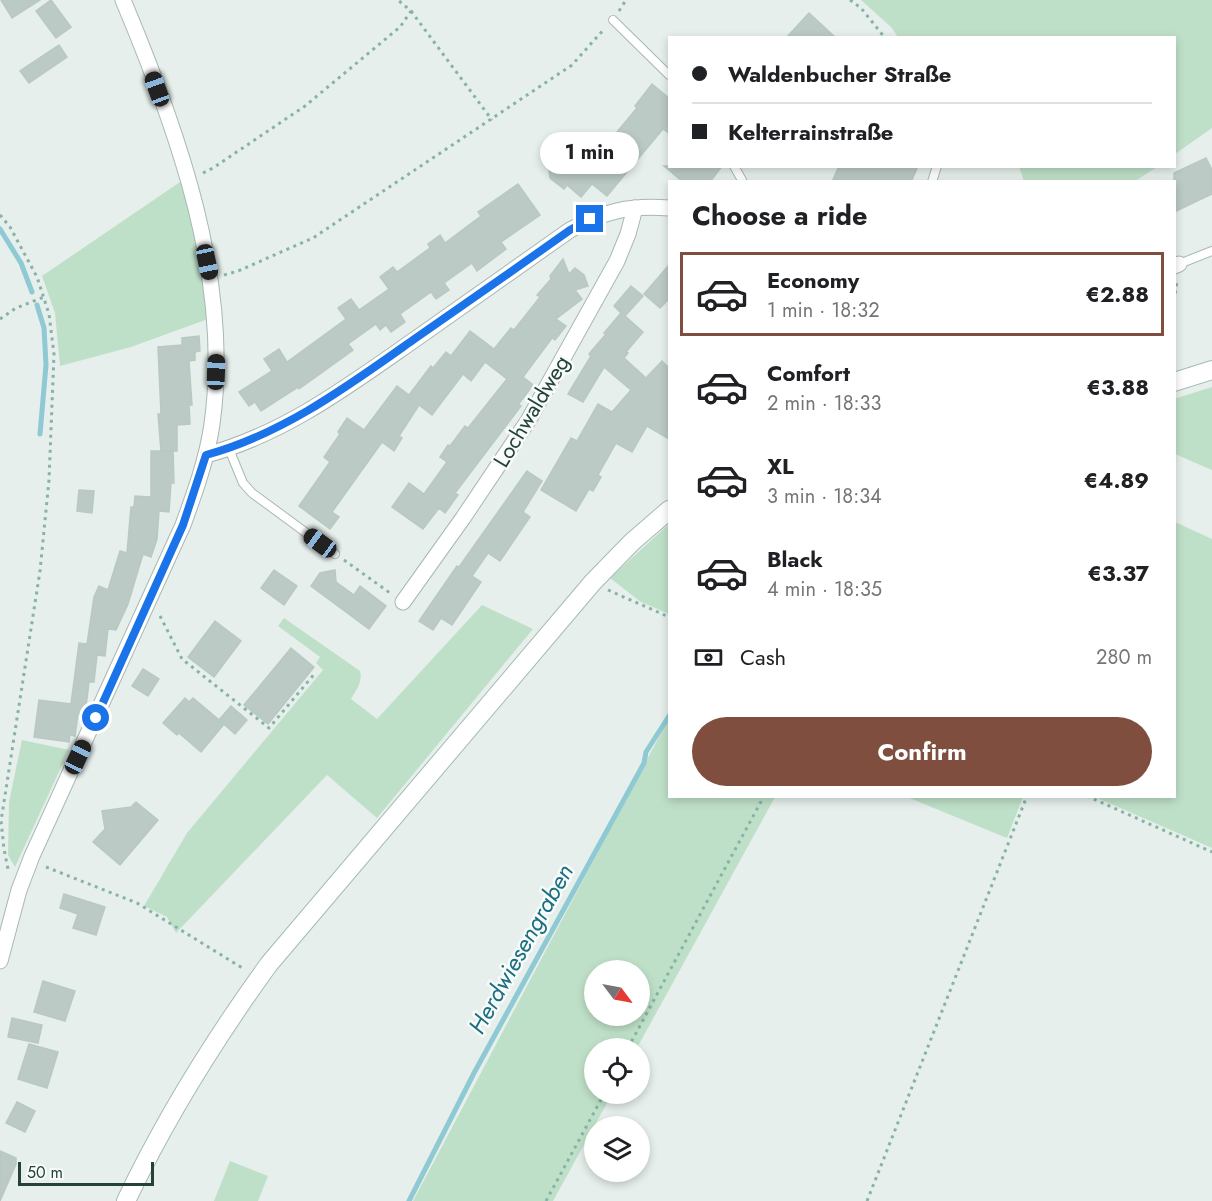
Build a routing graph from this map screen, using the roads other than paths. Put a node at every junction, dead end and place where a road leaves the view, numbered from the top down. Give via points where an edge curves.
1 (123, 0) edge
2 (612, 20) road end
3 (668, 74) edge
4 (635, 208) junction
5 (668, 208) edge
6 (1212, 251) edge
7 (1177, 265) edge
8 (1212, 370) edge
9 (1176, 381) edge
10 (229, 449) junction
11 (206, 455) junction
12 (668, 511) edge
13 (335, 554) road end
14 (403, 602) dead end
15 (0, 961) edge
16 (126, 1201) edge

1 - 11 street via 169,121 210,279 217,355
2 - 3 lane
4 - 5 street
4 - 10 street via 612,210 570,230 314,408
4 - 14 street, Lochwaldweg via 617,261 528,421
6 - 7 lane
8 - 9 main road
10 - 11 street
10 - 13 lane via 243,483 252,493
11 - 15 street via 183,525 30,861
12 - 16 main road via 593,582 300,925 226,1023 167,1120

